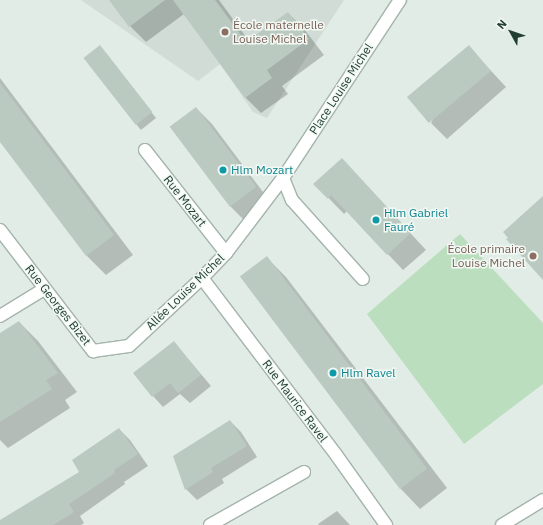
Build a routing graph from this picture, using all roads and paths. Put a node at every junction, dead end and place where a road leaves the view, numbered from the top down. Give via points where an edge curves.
1 (400, 0) edge
2 (145, 150) dead end
3 (282, 178) junction
4 (0, 230) edge
5 (226, 253) junction
6 (202, 278) junction
7 (363, 280) dead end
8 (44, 289) junction
9 (0, 316) edge
10 (129, 346) joint
11 (304, 472) dead end
12 (543, 500) edge
13 (210, 525) edge
14 (386, 525) edge
15 (502, 525) edge

1 - 3 street, Place Louise Michel
2 - 5 street, Rue Mozart
3 - 5 street, Allée Louise Michel
3 - 7 street via 292,200
4 - 8 street, Rue Georges Bizet
5 - 6 street, Allée Louise Michel
6 - 10 street, Allée Louise Michel
6 - 14 street, Rue Maurice Ravel via 333,450
8 - 9 street
8 - 10 street, Rue Georges Bizet via 94,351
11 - 13 street
12 - 15 street

